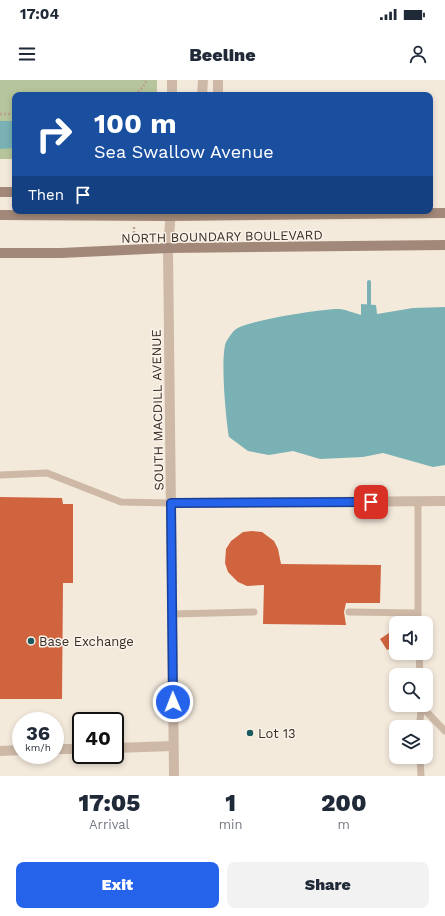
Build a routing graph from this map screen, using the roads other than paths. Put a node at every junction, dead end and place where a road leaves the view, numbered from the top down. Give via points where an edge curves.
1 (172, 80) edge
2 (203, 80) edge
3 (218, 80) edge
4 (172, 92) edge
5 (202, 92) edge
6 (218, 92) edge
7 (0, 192) edge
8 (12, 192) edge
9 (433, 213) edge
10 (445, 213) edge
11 (0, 214) edge
12 (12, 214) edge
13 (170, 214) edge
14 (226, 214) edge
15 (278, 214) edge
16 (364, 214) edge
17 (283, 215) junction
18 (445, 245) edge
19 (168, 248) junction
20 (0, 253) edge
21 (0, 475) edge
22 (418, 502) junction
23 (445, 502) edge
24 (171, 503) junction
25 (254, 612) dead end
26 (349, 612) dead end
27 (417, 613) junction
28 (172, 614) junction
29 (417, 616) edge
30 (428, 712) edge
31 (445, 731) edge
32 (173, 746) junction
33 (124, 748) edge
34 (0, 750) edge
35 (12, 750) edge
36 (420, 764) edge
37 (174, 776) edge
38 (421, 776) edge

1 - 4 street
2 - 5 street
3 - 6 street
7 - 8 main road
9 - 10 main road, NORTH BOUNDARY BOULEVARD
11 - 12 main road, NORTH BOUNDARY BOULEVARD
13 - 19 street, SOUTH MACDILL AVENUE
14 - 17 main road, NORTH BOUNDARY BOULEVARD
15 - 17 main road
16 - 17 main road, NORTH BOUNDARY BOULEVARD
18 - 19 main road, NORTH BOUNDARY BOULEVARD
19 - 20 main road, NORTH BOUNDARY BOULEVARD
19 - 24 street, SOUTH MACDILL AVENUE
21 - 24 lane via 47,473 121,502
22 - 23 street
22 - 24 street
22 - 27 lane
24 - 28 street, SOUTH MACDILL AVENUE
25 - 28 lane
26 - 27 lane
27 - 29 lane
28 - 32 street, SOUTH MACDILL AVENUE
30 - 31 lane
32 - 33 street
32 - 37 street, SOUTH MACDILL AVENUE
34 - 35 street
36 - 38 lane

